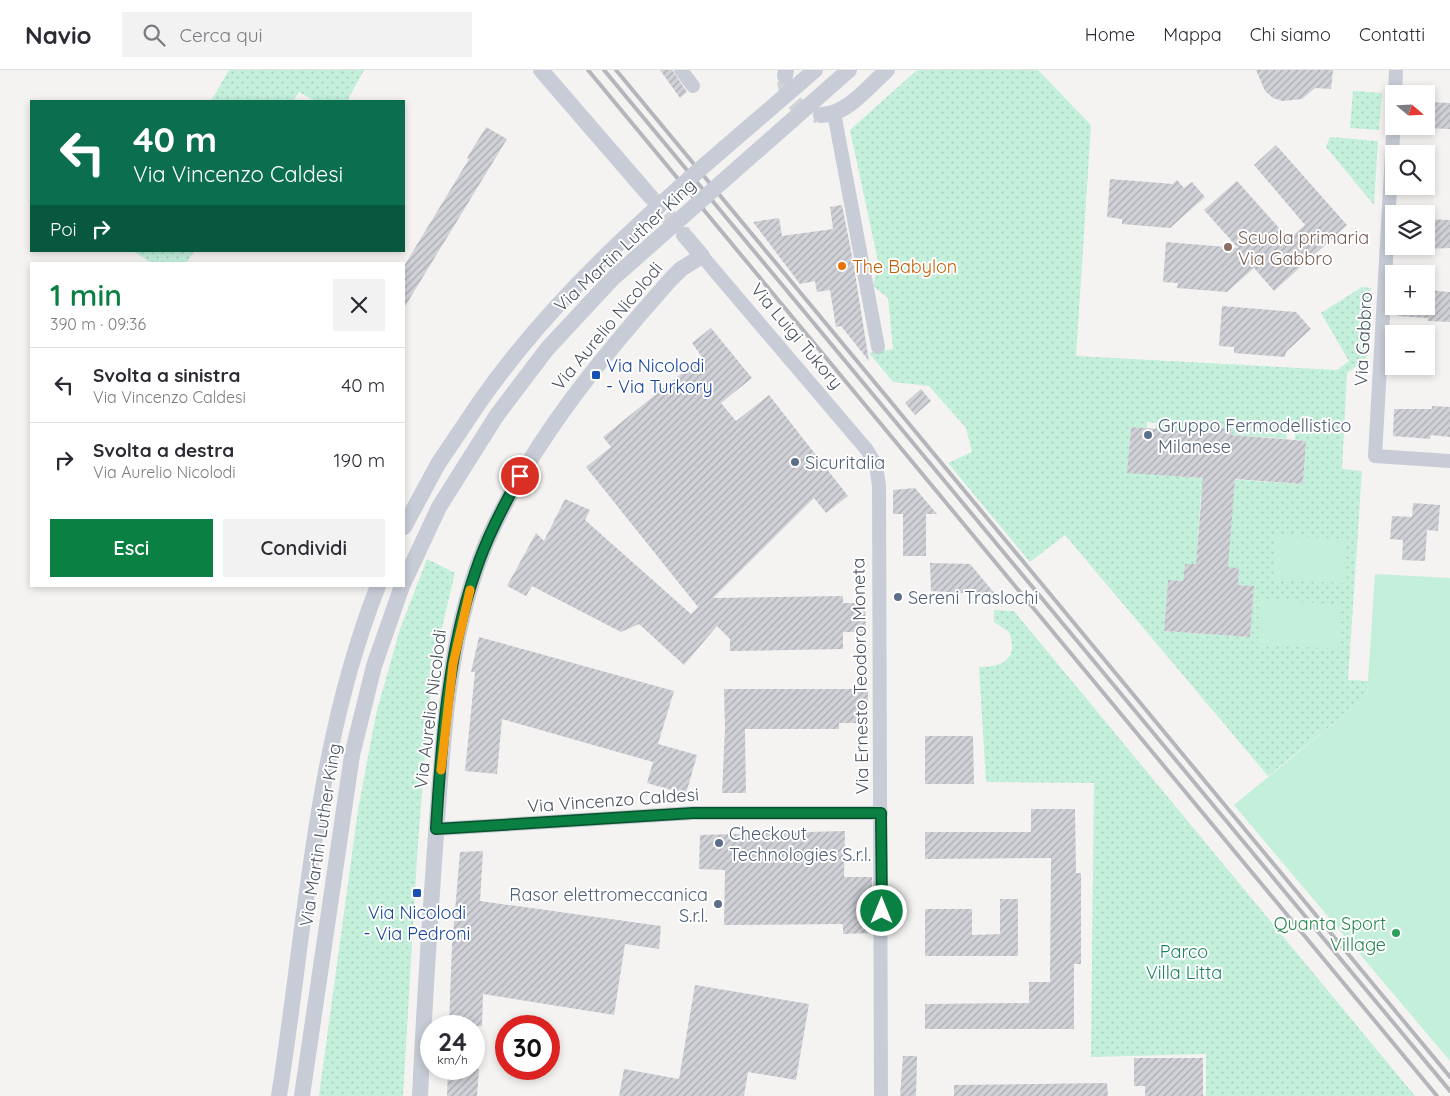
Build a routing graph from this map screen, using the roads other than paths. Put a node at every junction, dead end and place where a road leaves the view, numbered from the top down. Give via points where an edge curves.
1 (541, 70) edge
2 (681, 70) edge
3 (815, 70) edge
4 (849, 70) edge
5 (887, 70) edge
6 (1396, 70) edge
7 (1395, 85) edge
8 (693, 86) dead end
9 (828, 114) joint
10 (1393, 135) edge
11 (649, 195) tunnel mouth
12 (684, 235) tunnel mouth
13 (702, 256) junction
14 (878, 347) dead end
15 (1450, 461) edge
16 (876, 465) joint
17 (405, 525) edge
18 (405, 580) edge
19 (378, 587) edge
20 (402, 587) edge
21 (881, 813) junction
22 (436, 829) junction
23 (278, 1094) edge
24 (302, 1096) edge
25 (420, 1096) edge
26 (881, 1096) edge

1 - 11 street
2 - 8 street
3 - 17 street, Via Martin Luther King, bridge via 592,267 534,331 479,402 438,464
4 - 18 street, Via Martin Luther King, bridge via 612,279 547,349 497,415 452,484
5 - 9 street via 847,105
6 - 7 street
9 - 14 street
10 - 15 street, Via Gabbro via 1375,456
12 - 13 street, Via Luigi Tukory
13 - 16 street, Via Luigi Tukory via 861,443
13 - 22 street, Via Aurelio Nicolodi via 677,272 599,362 528,460 503,508 475,573 461,622 451,681
16 - 21 street, Via Ernesto Teodoro Moneta via 879,486
19 - 23 street, Via Martin Luther King via 352,661 330,750
20 - 24 street, Via Martin Luther King via 374,666 352,755
21 - 22 street, Via Vincenzo Caldesi via 693,813
21 - 26 street, Via Ernesto Teodoro Moneta
22 - 25 street, Via Aurelio Nicolodi

